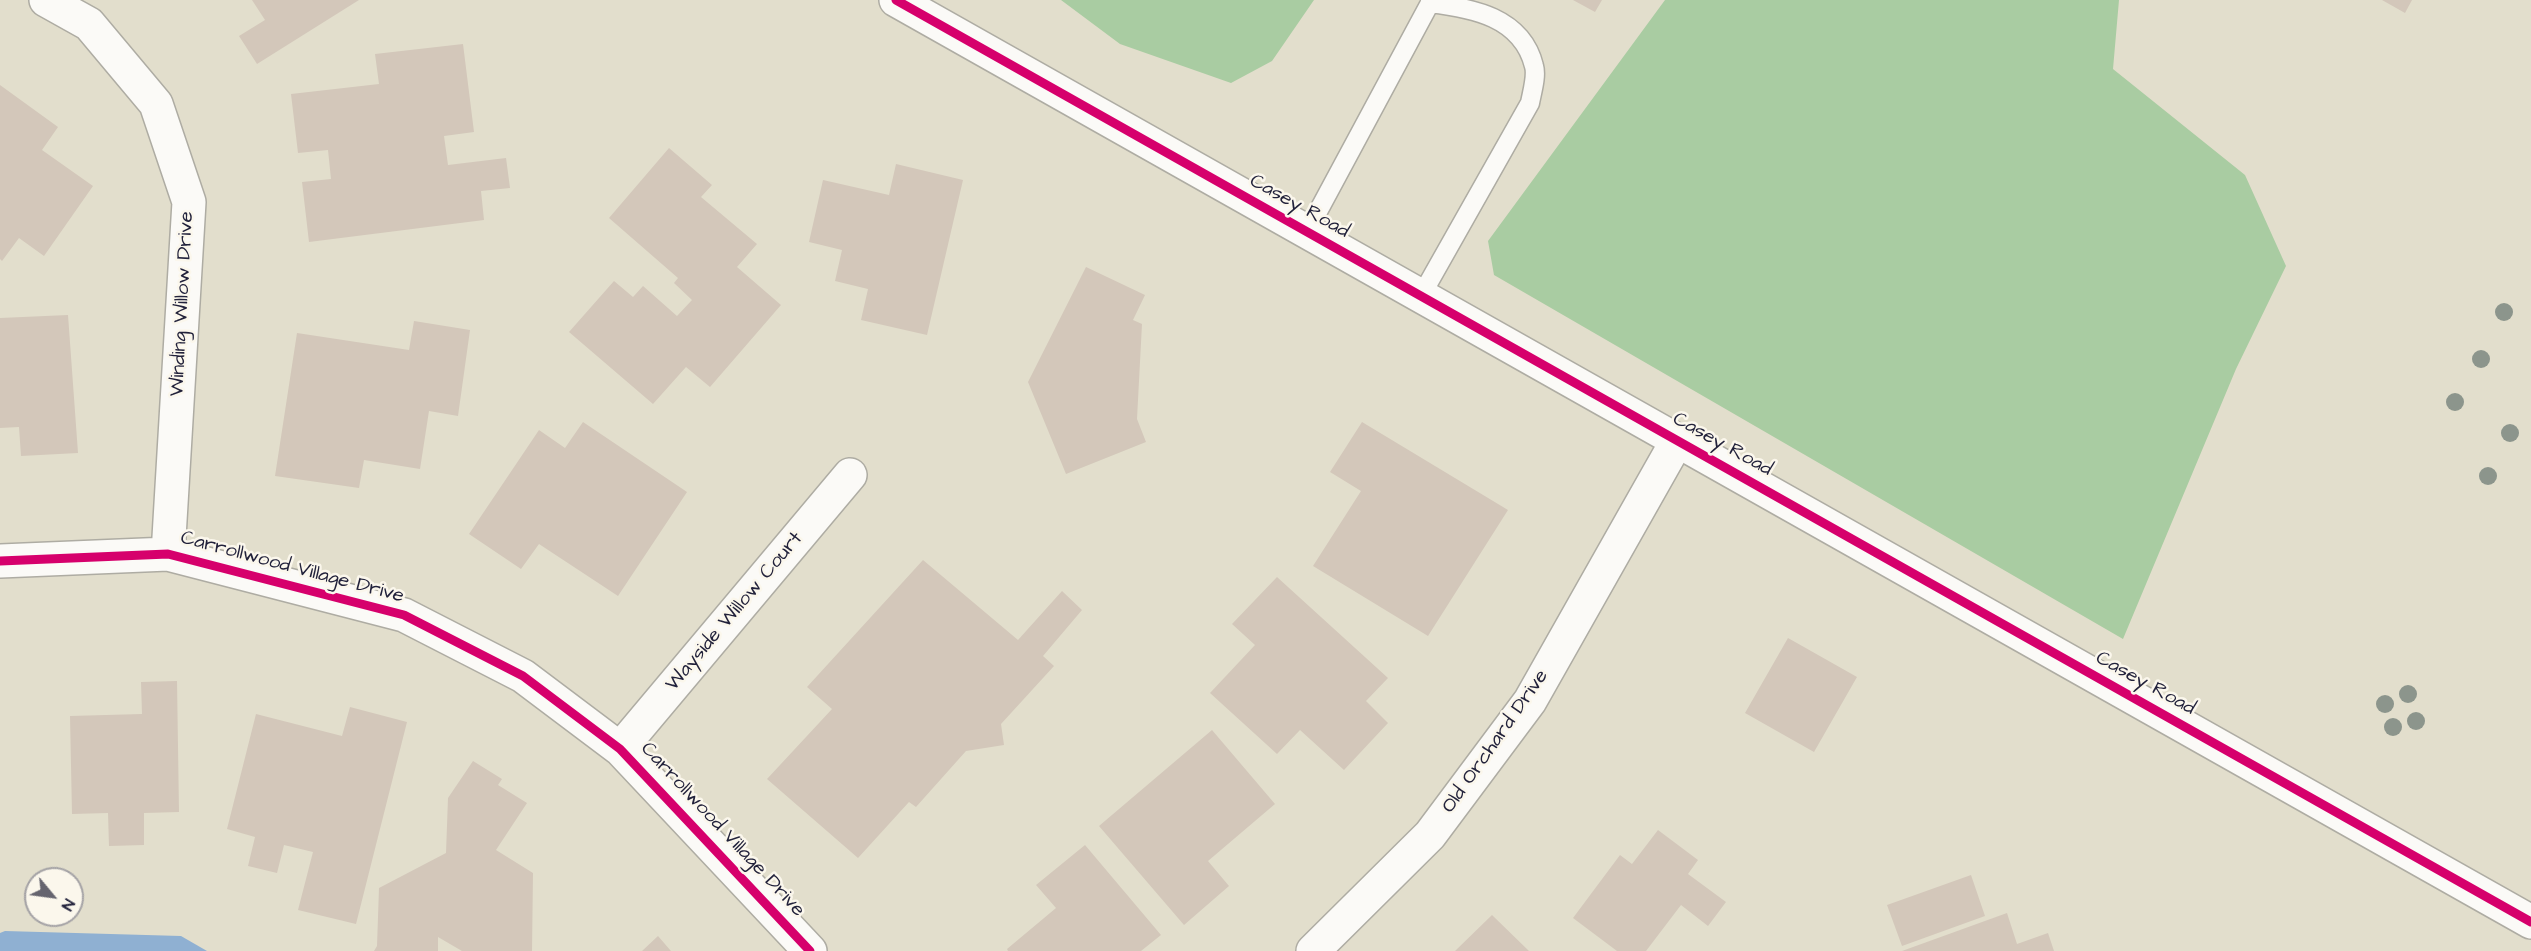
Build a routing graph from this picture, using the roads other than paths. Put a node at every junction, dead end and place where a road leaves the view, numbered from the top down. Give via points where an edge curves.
1 (46, 0) edge
2 (896, 0) edge
3 (1430, 1) edge
4 (1307, 232) junction
5 (1421, 296) junction
6 (1677, 441) junction
7 (850, 475) dead end
8 (168, 554) junction
9 (0, 561) edge
10 (620, 749) junction
11 (2531, 922) edge
12 (810, 951) edge
13 (1313, 951) edge

1 - 8 street, Winding Willow Drive via 89,24 156,104 189,201
2 - 4 street, Casey Road
3 - 4 lane
3 - 5 lane via 1466,7 1503,21 1525,45 1535,67 1530,103
4 - 5 street, Casey Road
5 - 6 street, Casey Road
6 - 11 street, Casey Road
6 - 13 street, Old Orchard Drive via 1530,701 1430,835
7 - 10 street, Wayside Willow Court
8 - 9 street, Carrollwood Village Drive
8 - 10 street, Carrollwood Village Drive via 404,615 523,676
10 - 12 street, Carrollwood Village Drive

